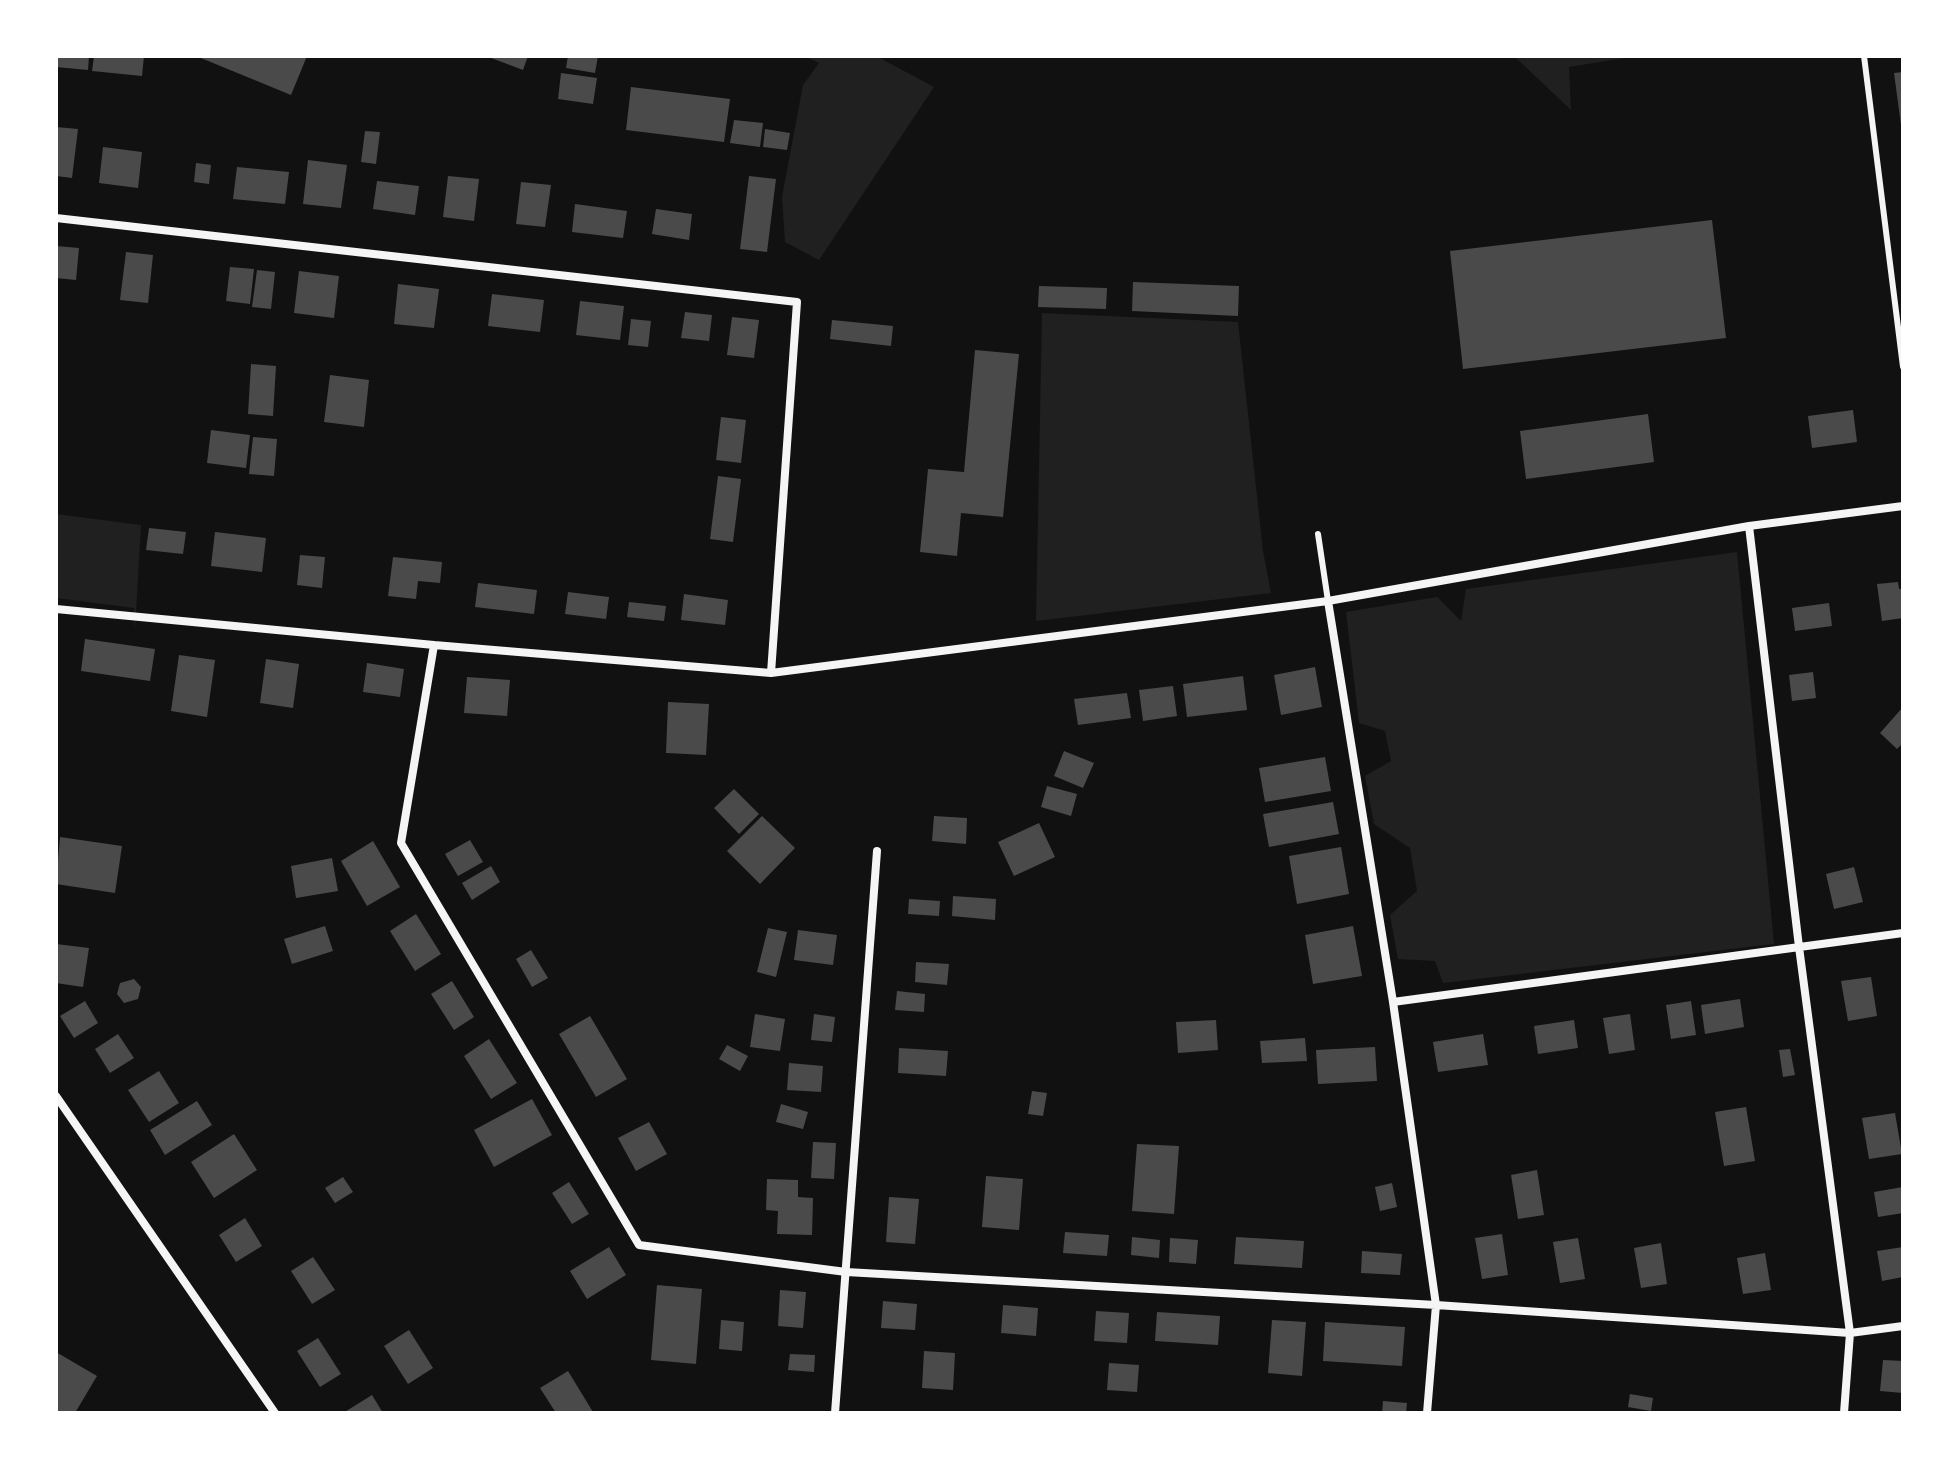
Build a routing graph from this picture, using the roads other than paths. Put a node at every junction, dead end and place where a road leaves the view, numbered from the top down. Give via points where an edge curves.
1 (1864, 56) edge
2 (56, 218) edge
3 (1903, 367) edge
4 (1903, 506) edge
5 (1749, 526) junction
6 (1318, 534) dead end
7 (1328, 601) junction
8 (56, 609) edge
9 (434, 645) junction
10 (771, 673) junction
11 (877, 851) dead end
12 (1903, 933) edge
13 (1799, 947) junction
14 (1393, 1002) junction
15 (56, 1096) edge
16 (846, 1272) junction
17 (1436, 1305) junction
18 (1903, 1326) edge
19 (1850, 1333) junction
20 (275, 1413) edge
21 (835, 1413) edge
22 (1427, 1413) edge
23 (1844, 1413) edge

1 - 3 lane
2 - 10 street via 797,302
4 - 5 street
5 - 7 street
5 - 13 street
6 - 7 lane
7 - 10 street
7 - 14 street
8 - 9 street
9 - 10 street
9 - 16 street via 401,843 639,1245
11 - 16 street
12 - 13 street
13 - 14 street
13 - 19 street
14 - 17 street
15 - 20 street
16 - 17 street
16 - 21 street
17 - 19 street
17 - 22 street
18 - 19 street
19 - 23 street

